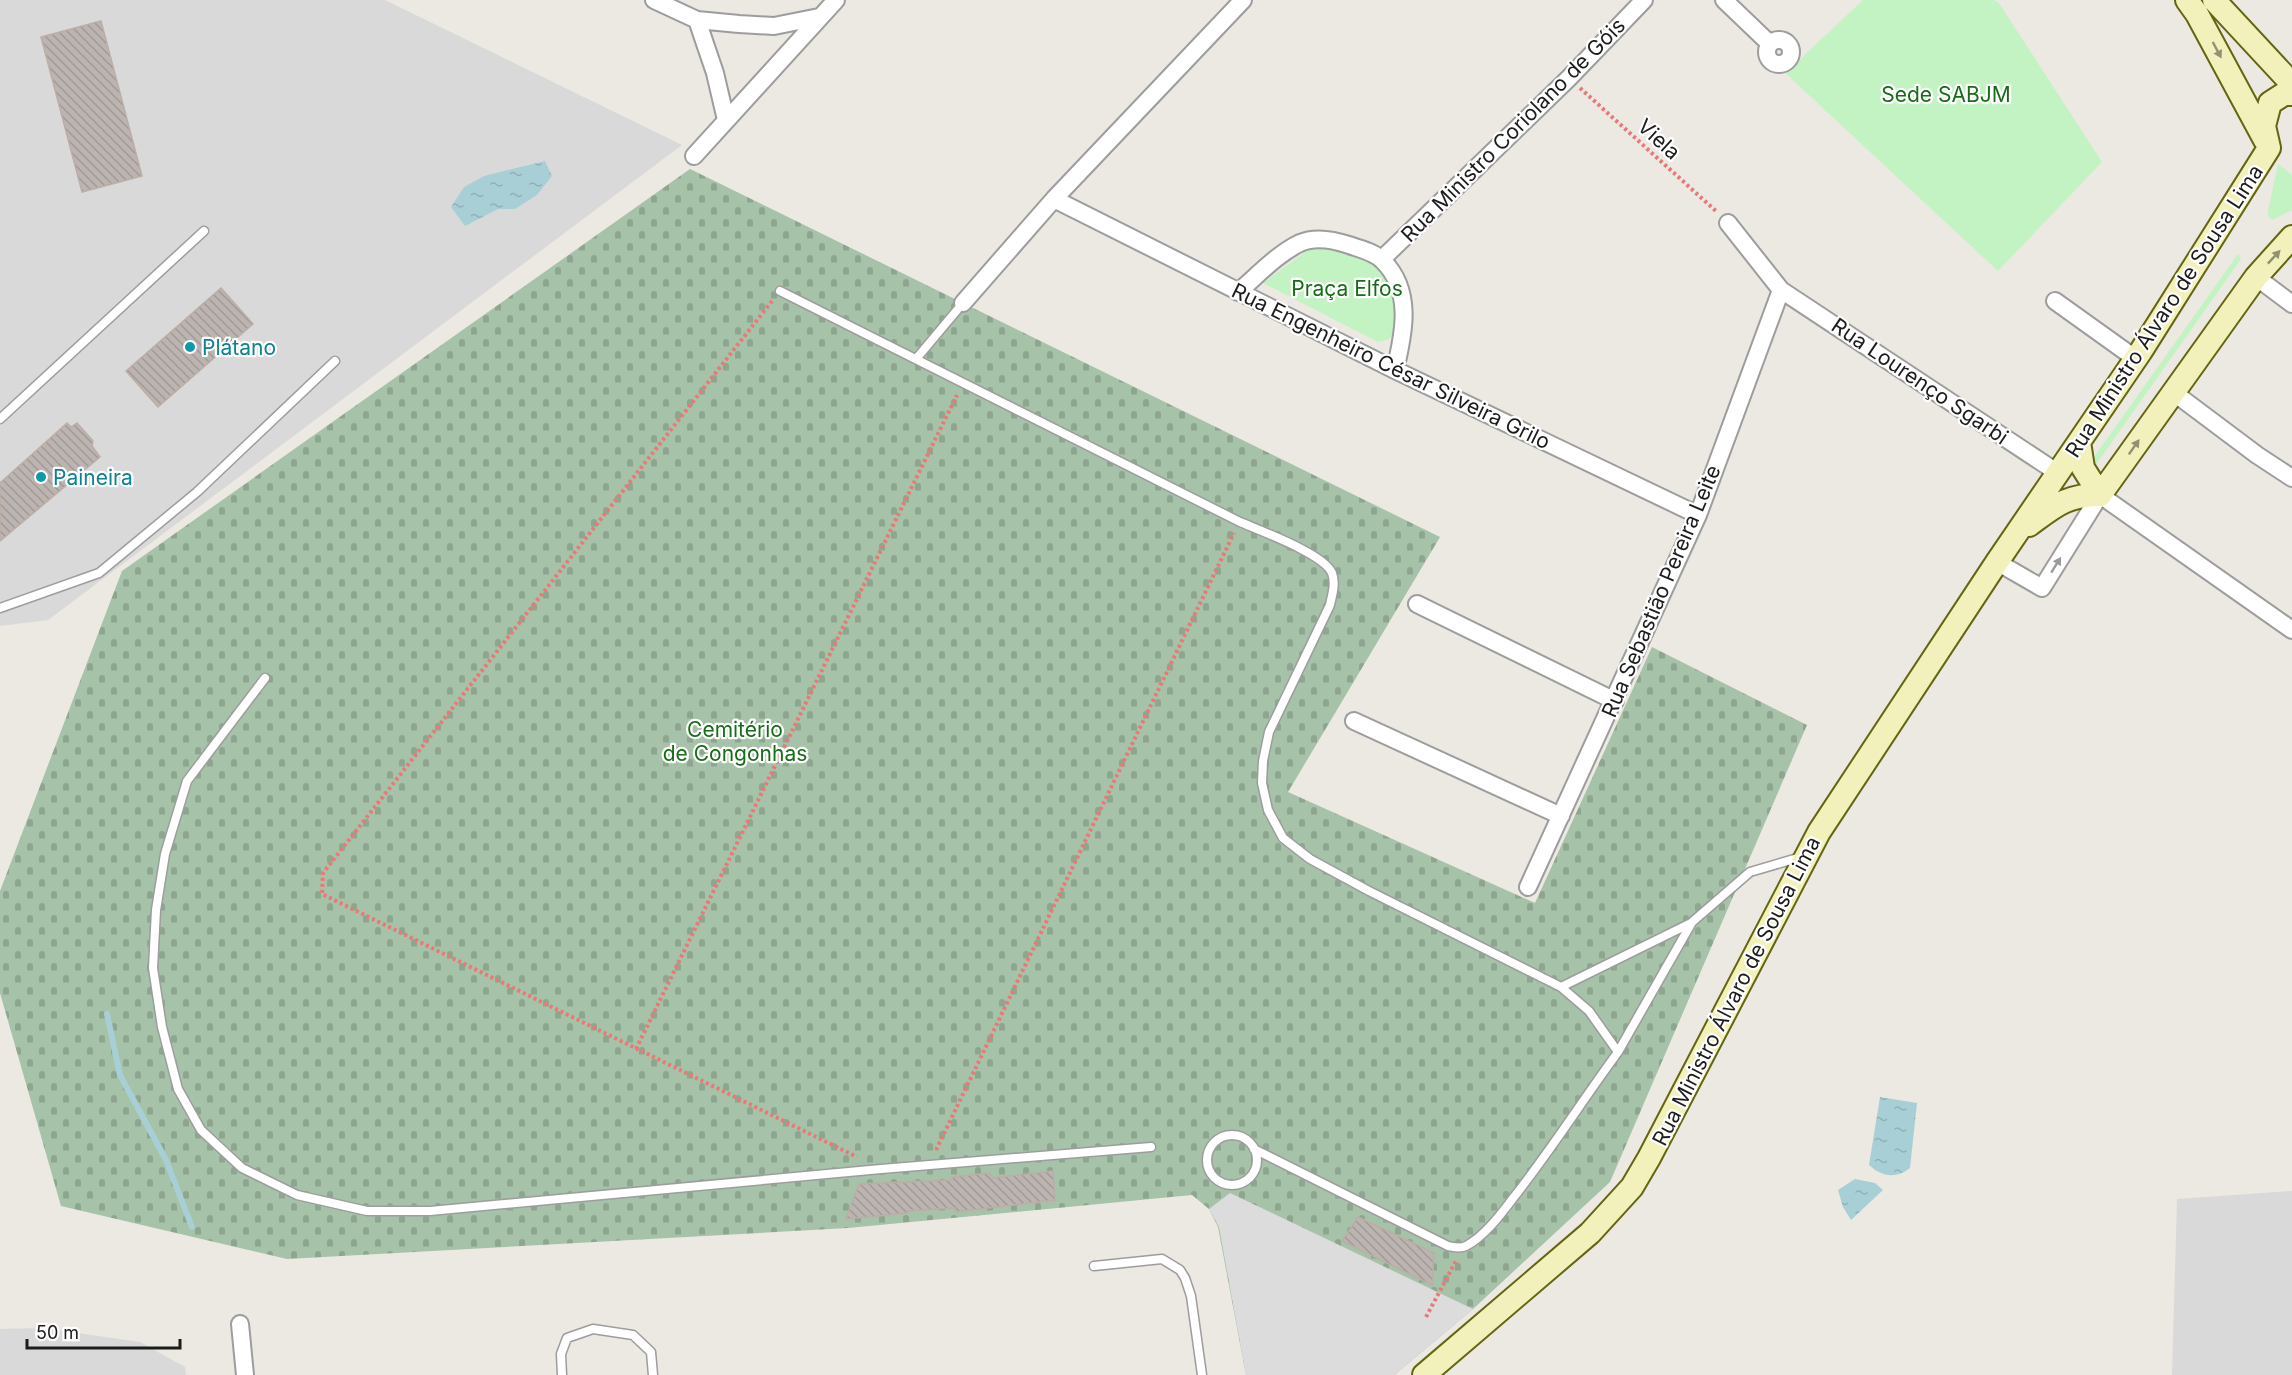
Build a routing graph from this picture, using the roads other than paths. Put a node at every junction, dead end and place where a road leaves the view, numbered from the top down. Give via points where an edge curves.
1 (654, 0) edge
2 (836, 0) edge
3 (1243, 0) edge
4 (1644, 0) edge
5 (1724, 0) edge
6 (2187, 0) edge
7 (2214, 0) edge
8 (819, 17) junction
9 (697, 20) junction
10 (1793, 61) dead end
11 (2292, 84) edge
12 (2292, 94) edge
13 (726, 120) junction
14 (2269, 148) junction
15 (694, 156) dead end
16 (1054, 199) junction
17 (1728, 223) road end
18 (204, 231) dead end
19 (2292, 237) edge
20 (1382, 259) junction
21 (2256, 277) junction
22 (1782, 290) junction
23 (780, 291) road end
24 (1238, 292) junction
25 (2055, 301) dead end
26 (963, 303) joint
27 (2292, 304) edge
28 (916, 359) junction
29 (2136, 359) junction
30 (335, 361) dead end
31 (1395, 369) junction
32 (2173, 392) junction
33 (0, 419) edge
34 (2079, 442) junction
35 (2058, 472) junction
36 (2292, 478) edge
37 (2100, 495) junction
38 (1698, 515) junction
39 (2019, 532) junction
40 (1997, 562) junction
41 (1417, 604) dead end
42 (0, 608) edge
43 (2292, 630) edge
44 (265, 678) dead end
45 (1615, 701) junction
46 (1354, 721) dead end
47 (1561, 816) junction
48 (1807, 855) junction
49 (1528, 888) dead end
50 (1691, 923) junction
51 (1561, 987) junction
52 (1618, 1052) junction
53 (1151, 1147) dead end
54 (1254, 1149) junction
55 (1094, 1266) dead end
56 (240, 1324) dead end
57 (245, 1375) edge
58 (562, 1375) edge
59 (653, 1375) edge
60 (1202, 1375) edge
61 (1424, 1375) edge

1 - 9 street
2 - 8 street
3 - 16 street
4 - 20 street, Rua Ministro Coriolano de Góis
5 - 10 street via 1770,44 1768,56 1772,62
6 -> 14 main road
7 - 11 main road
8 - 9 street via 774,26
8 - 13 street
9 - 13 street
12 - 14 main road, Rua Ministro Álvaro de Sousa Lima via 2284,94 2270,103 2264,126
13 - 15 street
14 - 29 main road, Rua Ministro Álvaro de Sousa Lima
16 - 24 street, Rua Engenheiro César Silveira Grilo
16 - 26 street
17 - 22 street, Rua Lourenço Sgarbi
18 - 33 lane
21 -> 19 main road
20 - 24 street via 1336,241 1317,239 1284,253
20 - 31 street via 1401,292 1405,315
21 - 27 street
21 - 32 main road
22 - 35 street, Rua Lourenço Sgarbi
22 - 38 street, Rua Sebastião Pereira Leite
23 - 28 lane
24 - 31 street, Rua Engenheiro César Silveira Grilo
25 - 29 street
26 - 28 lane
28 - 51 lane via 1317,557 1328,566 1334,588 1330,605 1269,732 1263,761 1262,783 1268,810 1283,838 1310,859 1369,891
29 - 34 main road, Rua Ministro Álvaro de Sousa Lima
30 - 42 lane via 197,492 99,573
31 - 38 street, Rua Engenheiro César Silveira Grilo
32 - 36 street
37 -> 32 main road
34 - 35 main road, Rua Ministro Álvaro de Sousa Lima
34 - 37 main road via 2083,468
35 - 39 main road, Rua Ministro Álvaro de Sousa Lima
37 - 39 main road, Rua Ministro Álvaro de Sousa Lima via 2069,498
40 -> 37 street via 2042,588
37 - 43 street
38 - 45 street, Rua Sebastião Pereira Leite
39 - 40 main road, Rua Ministro Álvaro de Sousa Lima
40 - 48 main road, Rua Ministro Álvaro de Sousa Lima
41 - 45 street
44 - 53 lane via 187,781 165,854 156,909 153,968 162,1027 178,1089 201,1130 242,1168 297,1195 367,1211 430,1211
45 - 47 street, Rua Sebastião Pereira Leite
46 - 47 street
47 - 49 street, Rua Sebastião Pereira Leite
48 - 50 lane via 1750,872
48 - 61 main road, Rua Ministro Álvaro de Sousa Lima via 1632,1187 1590,1233
50 - 51 lane
50 - 52 lane
51 - 52 lane via 1588,1011
52 - 54 lane via 1500,1215 1463,1248 1448,1246
54 - 54 lane via 1242,1137 1218,1140 1209,1152 1212,1175 1233,1185 1248,1179 1257,1165
55 - 60 lane via 1162,1259 1180,1270 1191,1296
56 - 57 street
58 - 59 lane via 561,1354 567,1338 593,1329 633,1335 651,1352

